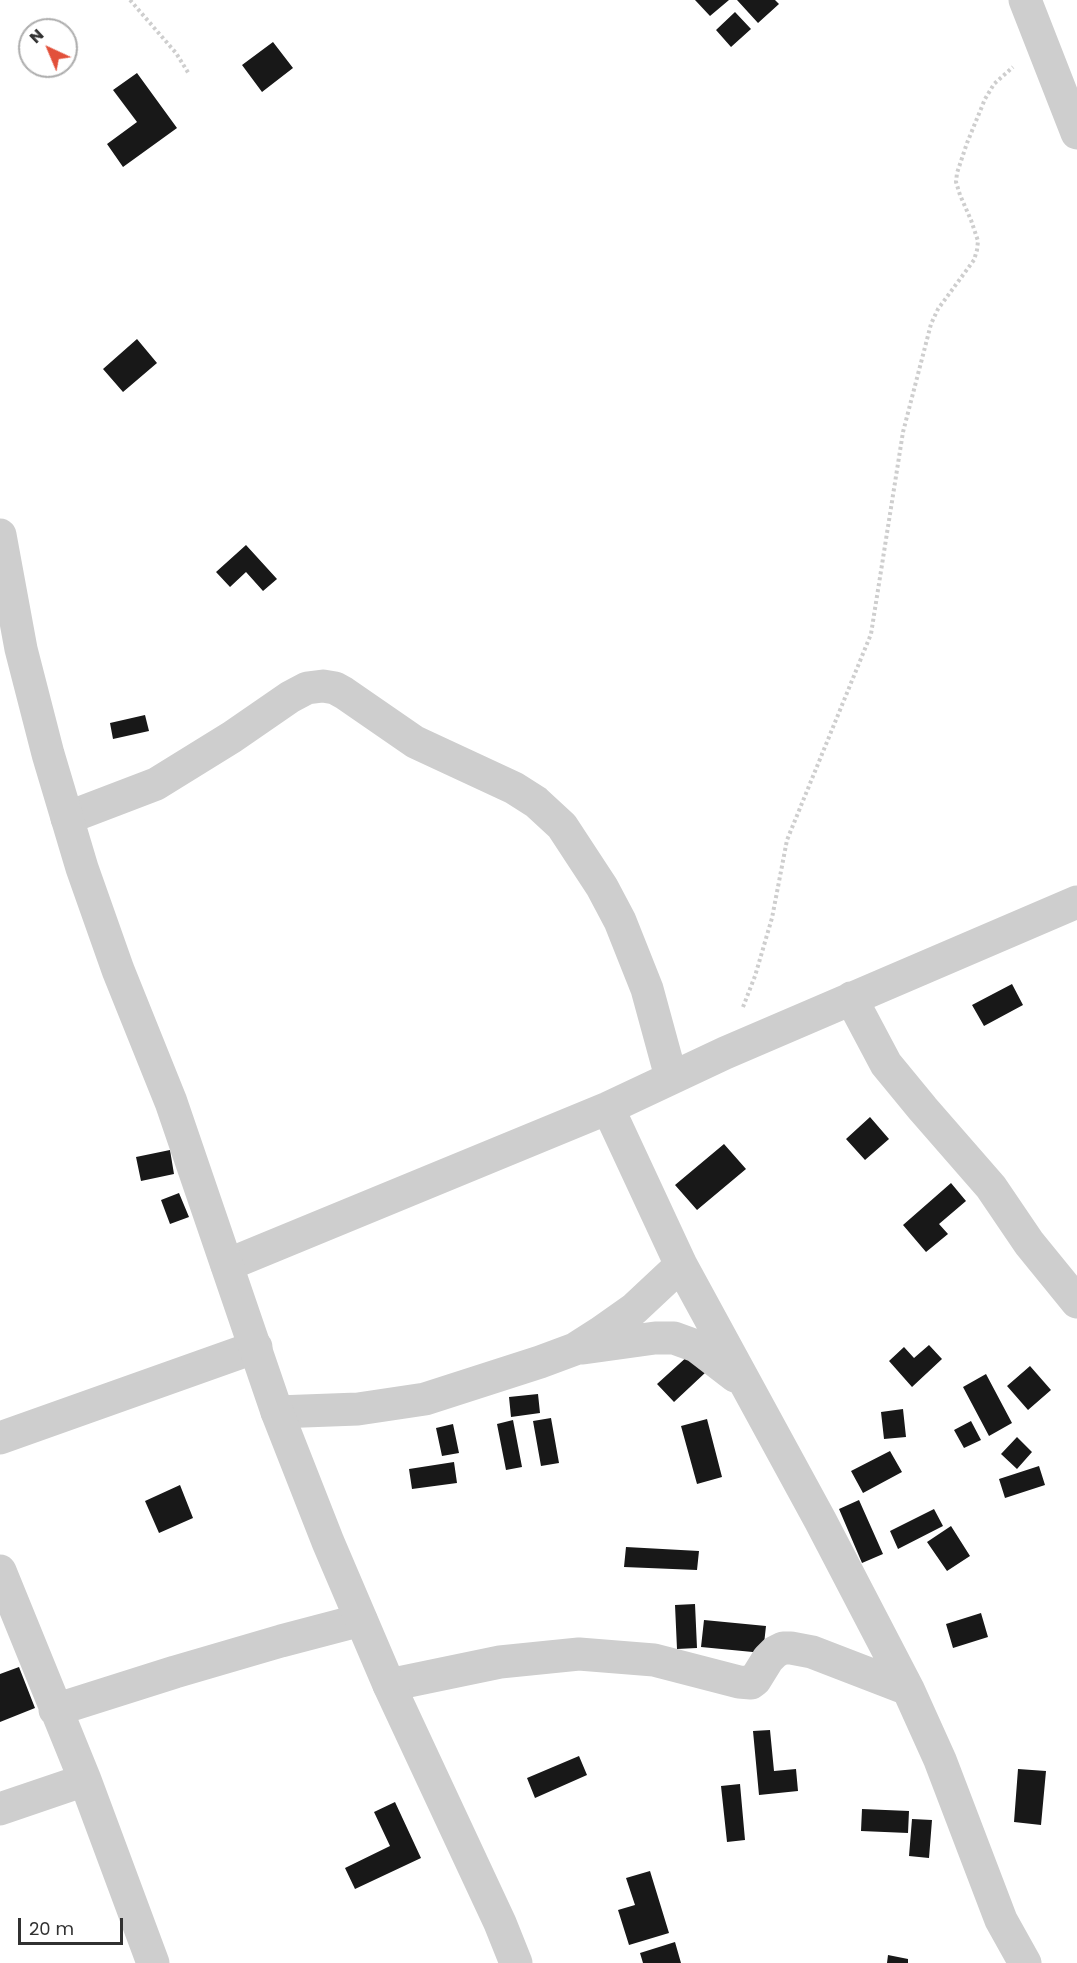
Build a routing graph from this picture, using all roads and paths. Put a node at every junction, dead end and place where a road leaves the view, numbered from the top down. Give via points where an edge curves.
1 (130, 0) edge
2 (1025, 0) edge
3 (1041, 44) junction
4 (189, 74) dead end
5 (1077, 133) edge
6 (0, 535) edge
7 (67, 819) junction
8 (1077, 903) edge
9 (851, 998) junction
10 (725, 1053) junction
11 (671, 1077) junction
12 (608, 1108) junction
13 (227, 1265) junction
14 (681, 1265) junction
15 (1077, 1302) edge
16 (256, 1347) junction
17 (575, 1349) junction
18 (745, 1385) junction
19 (278, 1412) junction
20 (0, 1438) edge
21 (0, 1571) edge
22 (361, 1620) junction
23 (389, 1685) junction
24 (908, 1689) junction
25 (55, 1710) junction
26 (85, 1780) junction
27 (0, 1809) edge
28 (153, 1963) edge
29 (516, 1963) edge
30 (1025, 1963) edge

1 - 4 path
2 - 3 street
3 - 5 street
3 - 10 path via 994,84 957,173 960,195 978,241 977,250 931,324 903,432 871,634 796,814 755,976
6 - 7 street via 21,649
7 - 11 street via 156,783 307,688 335,688 415,742 514,788 562,826 620,921 647,989
7 - 13 street
8 - 9 street
9 - 10 street
9 - 15 street via 886,1064 991,1187 1029,1243
10 - 11 street
11 - 12 street
12 - 13 street
12 - 14 street
13 - 16 street
14 - 17 street via 634,1309
14 - 18 street
16 - 19 street
16 - 20 street
17 - 18 street via 674,1338 696,1346
17 - 19 street via 425,1399 358,1409
18 - 24 street
19 - 22 street
21 - 25 street
22 - 23 street
22 - 25 street
23 - 24 street via 500,1662 579,1654 654,1660 752,1683 775,1652 791,1648 812,1652
23 - 29 street
24 - 30 street via 940,1760 1001,1920
25 - 26 street
26 - 27 street
26 - 28 street

